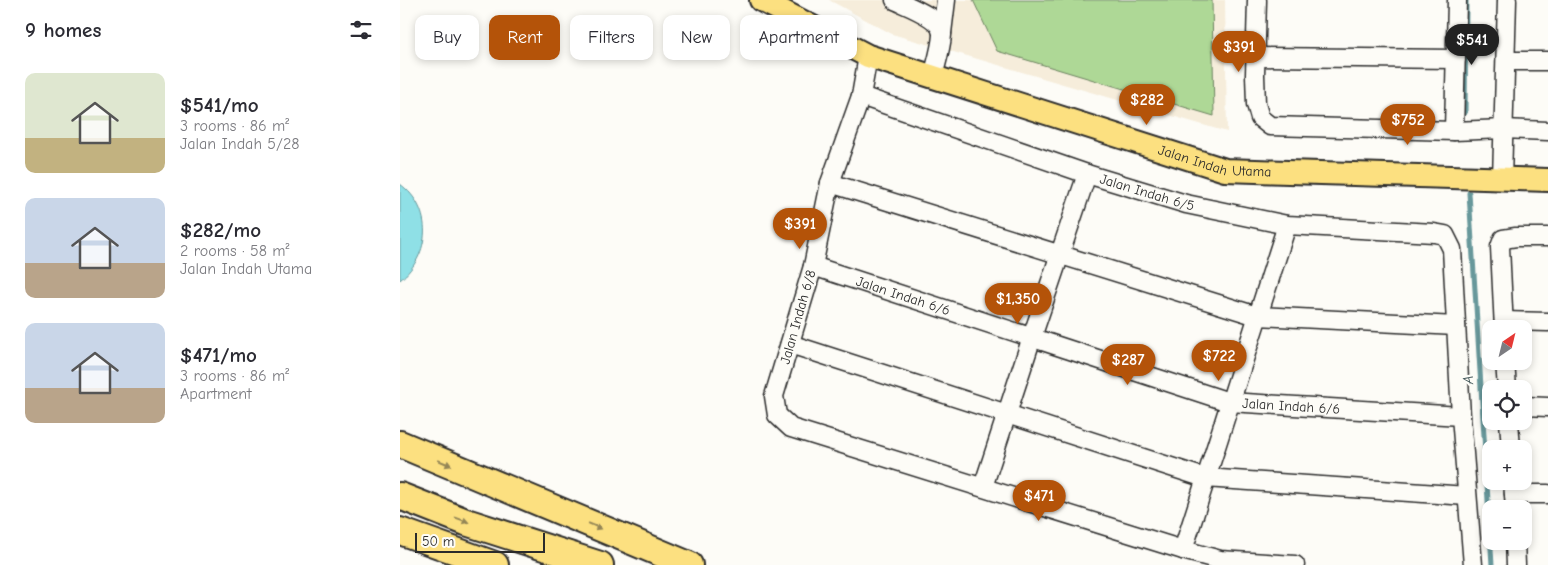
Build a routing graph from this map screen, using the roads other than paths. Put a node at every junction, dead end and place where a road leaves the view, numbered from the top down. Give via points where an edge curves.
1 (761, 0) edge
2 (895, 0) edge
3 (946, 0) edge
4 (1257, 0) edge
5 (1457, 0) edge
6 (1507, 0) edge
7 (942, 33) junction
8 (868, 56) junction
9 (1255, 57) junction
10 (1456, 59) junction
11 (1506, 61) junction
12 (1548, 61) edge
13 (933, 77) junction
14 (861, 96) junction
15 (1504, 129) junction
16 (1454, 131) junction
17 (1548, 131) edge
18 (1088, 174) junction
19 (1502, 179) junction
20 (1548, 180) edge
21 (830, 183) junction
22 (1287, 225) junction
23 (1548, 238) edge
24 (1060, 255) junction
25 (813, 266) junction
26 (1257, 316) junction
27 (1504, 320) edge
28 (1548, 322) edge
29 (1532, 323) edge
30 (1456, 326) junction
31 (1032, 337) junction
32 (790, 344) junction
33 (1230, 402) junction
34 (1532, 406) edge
35 (1548, 407) edge
36 (1007, 413) junction
37 (1461, 416) junction
38 (400, 444) edge
39 (1206, 478) junction
40 (984, 488) junction
41 (1548, 494) edge
42 (1514, 495) edge
43 (400, 496) edge
44 (1467, 496) junction
45 (400, 531) edge
46 (1183, 550) junction
47 (1516, 550) edge
48 (495, 565) edge
49 (600, 565) edge
50 (689, 565) edge
51 (1295, 565) edge
52 (1473, 565) edge
53 (1516, 565) edge

1 - 8 main road, Jalan Indah Utama
2 - 7 street via 930,17
3 - 7 street
4 - 9 street
5 - 10 street
6 - 11 street
7 - 13 street
8 - 13 main road, Jalan Indah Utama
8 - 14 street, Jalan Indah 6/8
9 - 10 street
9 - 16 street via 1256,104 1260,118 1270,126
10 - 16 street
11 - 12 street
11 - 15 street
13 - 19 main road, Jalan Indah Utama via 1225,170
14 - 18 street, Jalan Indah 6/5
14 - 21 street, Jalan Indah 6/8
15 - 16 street
15 - 17 street
15 - 19 street
18 - 22 street, Jalan Indah 6/5 via 1186,204
18 - 24 street
19 - 20 main road, Jalan Indah Utama
21 - 24 street
21 - 25 street, Jalan Indah 6/8
22 - 26 street
22 - 30 street, Jalan Indah 6/5 via 1445,235 1452,249
23 - 27 street via 1503,239 1500,247
24 - 26 street
24 - 31 street
25 - 31 street, Jalan Indah 6/6
25 - 32 street, Jalan Indah 6/8
26 - 30 street
26 - 33 street
28 - 29 street
30 - 37 street
31 - 33 street, Jalan Indah 6/6
31 - 36 street
32 - 36 street
32 - 40 street, Jalan Indah 6/8 via 774,396 777,415 792,428
33 - 37 street, Jalan Indah 6/6
33 - 39 street
34 - 35 street
36 - 39 street
36 - 40 street
37 - 44 street
38 -> 50 highway
39 - 44 street
39 - 46 street
40 - 46 street
41 - 42 street
43 -> 49 highway via 466,522
44 - 52 street
45 - 48 highway
46 - 51 street via 1220,560
47 - 53 street

